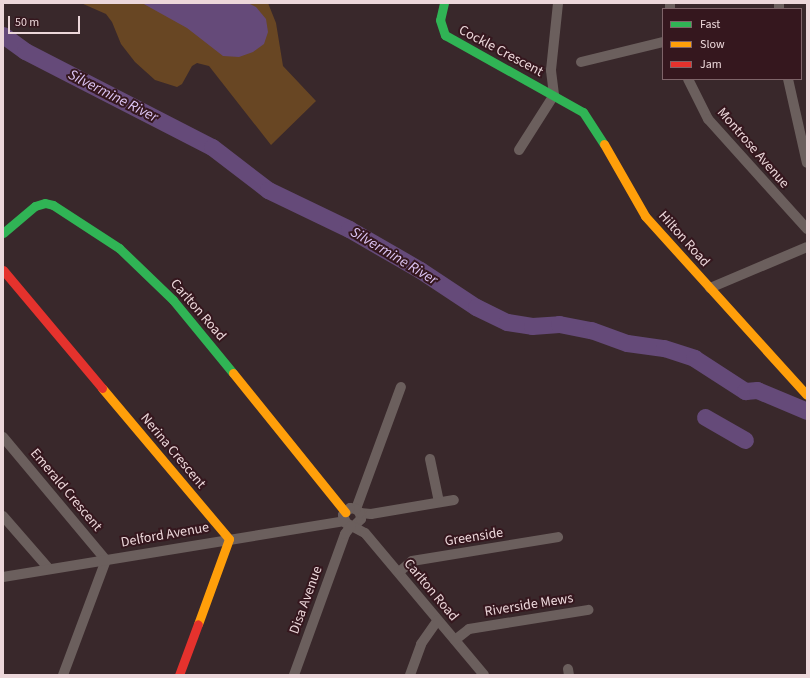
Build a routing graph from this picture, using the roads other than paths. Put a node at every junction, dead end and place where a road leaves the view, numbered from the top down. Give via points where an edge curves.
1 (444, 3) edge
2 (558, 3) edge
3 (662, 42) edge
4 (581, 62) dead end
5 (688, 80) edge
6 (788, 80) edge
7 (554, 95) junction
8 (519, 150) dead end
9 (807, 163) edge
10 (807, 229) edge
11 (3, 232) edge
12 (807, 247) edge
13 (3, 270) edge
14 (710, 288) junction
15 (401, 387) dead end
16 (807, 395) edge
17 (3, 437) edge
18 (430, 459) dead end
19 (454, 500) dead end
20 (439, 502) junction
21 (3, 516) edge
22 (351, 516) junction
23 (558, 537) dead end
24 (229, 539) junction
25 (106, 560) junction
26 (49, 569) junction
27 (399, 572) junction
28 (3, 577) edge
29 (588, 610) dead end
30 (438, 620) junction
31 (455, 640) junction
32 (63, 675) edge
33 (179, 675) edge
34 (294, 675) edge
35 (410, 675) edge
36 (484, 675) edge

1 - 7 street, Cockle Crescent via 440,20 445,35
2 - 7 street via 550,70
3 - 4 street
5 - 10 street, Montrose Avenue via 708,119
6 - 9 street
7 - 8 street
7 - 14 street, Hilton Road via 575,106 591,121 642,213
11 - 22 street, Carlton Road via 35,206 44,203 53,205 119,248 173,300
12 - 14 street
13 - 24 street, Nerina Crescent
14 - 16 street, Hilton Road
15 - 22 street, Disa Avenue
17 - 25 street, Emerald Crescent
18 - 20 street
19 - 20 street, Delford Avenue
20 - 22 street, Delford Avenue
21 - 26 street
22 - 24 street, Delford Avenue
22 - 27 street, Carlton Road
22 - 34 street, Disa Avenue
23 - 27 street, Greenside via 412,562
24 - 25 street, Delford Avenue
24 - 33 street
25 - 26 street, Delford Avenue
25 - 32 street
26 - 28 street, Delford Avenue
27 - 30 street, Carlton Road
29 - 31 street, Riverside Mews via 469,629
30 - 31 street, Carlton Road
30 - 35 street via 421,644
31 - 36 street, Carlton Road

